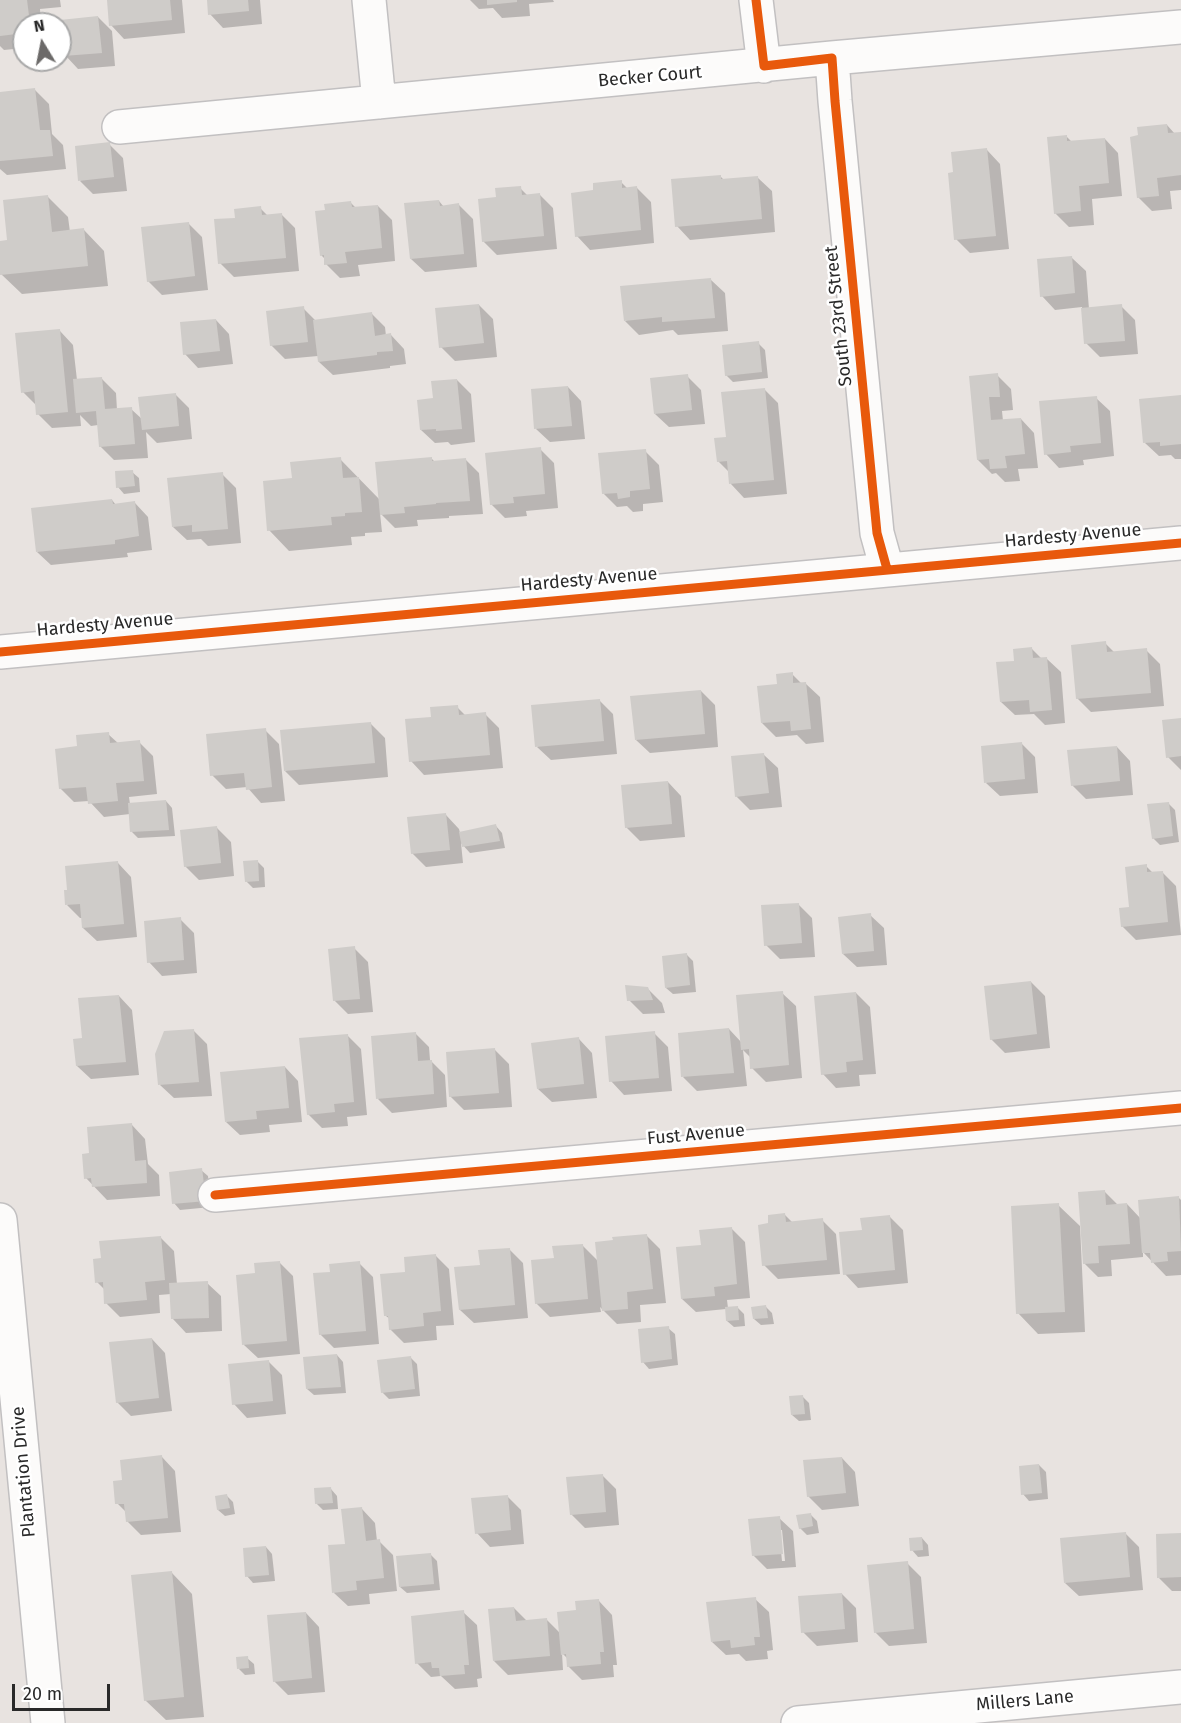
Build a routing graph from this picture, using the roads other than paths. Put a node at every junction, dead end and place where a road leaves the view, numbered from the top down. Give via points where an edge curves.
1 (369, 0) edge
2 (756, 0) edge
3 (1181, 27) edge
4 (832, 58) junction
5 (764, 66) junction
6 (379, 102) junction
7 (119, 127) dead end
8 (1181, 543) edge
9 (886, 569) junction
10 (0, 652) edge
11 (1181, 1108) edge
12 (215, 1196) dead end
13 (0, 1221) edge
14 (1181, 1687) edge
15 (927, 1717) edge
16 (48, 1723) edge
17 (798, 1723) edge

1 - 6 street
2 - 5 street
3 - 4 street, Becker Court
4 - 5 street, Becker Court
4 - 9 street, South 23rd Street via 877,533
5 - 6 street, Becker Court
6 - 7 street, Becker Court
8 - 9 street, Hardesty Avenue
9 - 10 street, Hardesty Avenue
11 - 12 street, Fust Avenue
13 - 16 street, Plantation Drive
14 - 15 street, Millers Lane
15 - 17 street, Millers Lane

